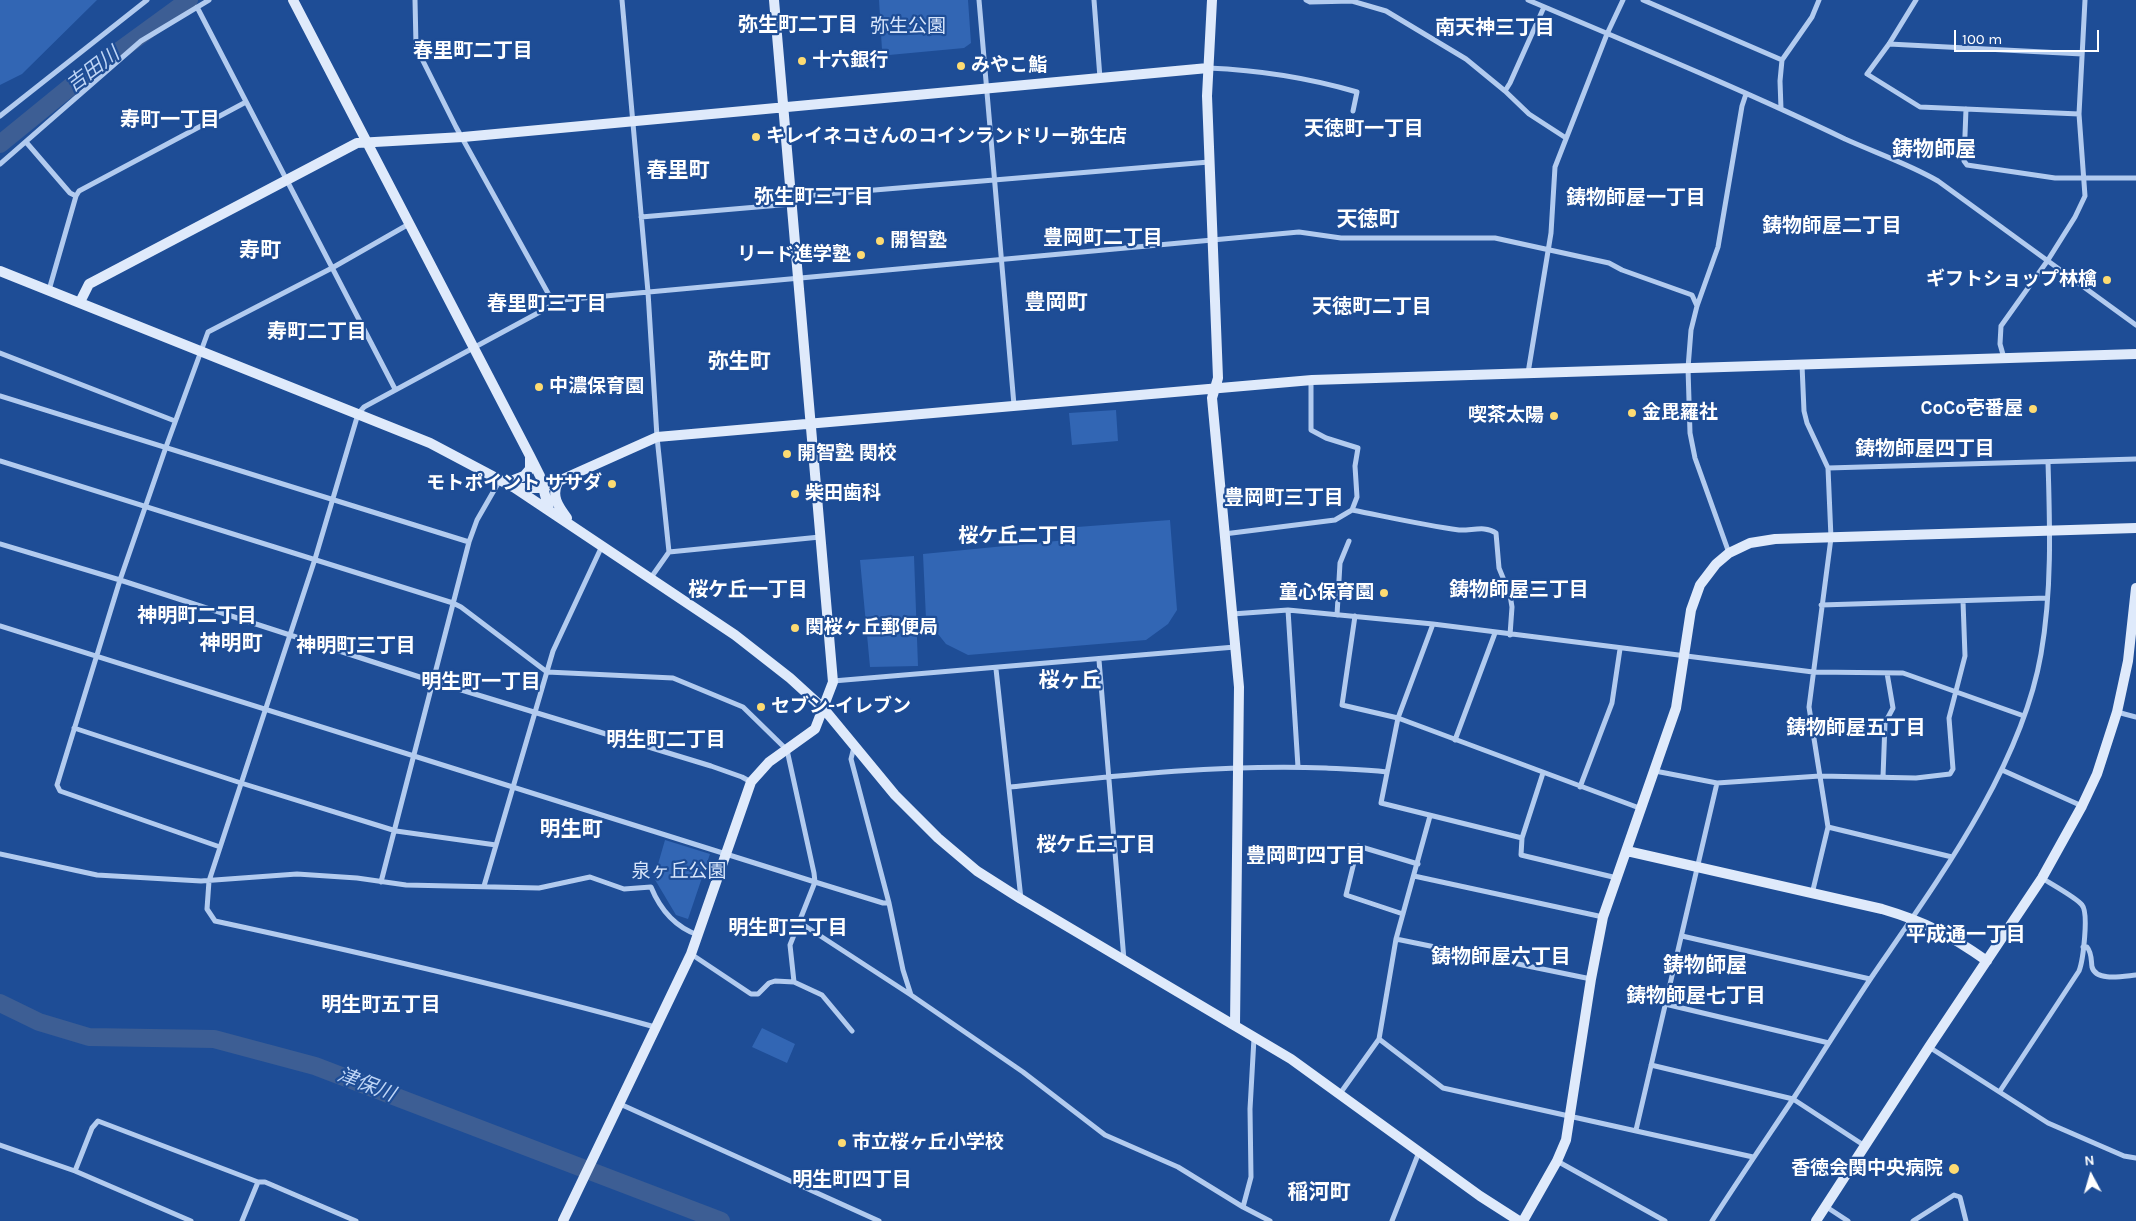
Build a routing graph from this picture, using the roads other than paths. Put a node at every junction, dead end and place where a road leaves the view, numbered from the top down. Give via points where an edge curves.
1 (147, 0) edge
2 (209, 0) edge
3 (293, 0) edge
4 (415, 0) edge
5 (622, 0) edge
6 (774, 0) edge
7 (979, 0) edge
8 (1094, 0) edge
9 (1212, 0) edge
10 (1306, 0) edge
11 (1528, 0) edge
12 (1623, 0) edge
13 (1643, 0) edge
14 (1819, 0) edge
15 (1916, 0) edge
16 (2085, 0) edge
17 (196, 7) junction
18 (1544, 7) junction
19 (1607, 34) junction
20 (1889, 44) junction
21 (2082, 54) junction
22 (1782, 60) junction
23 (1208, 68) junction
24 (1100, 78) junction
25 (986, 89) junction
26 (1505, 91) junction
27 (1746, 94) junction
28 (246, 102) junction
29 (1781, 108) junction
30 (782, 109) junction
31 (1966, 109) junction
32 (1353, 110) dead end
33 (2079, 114) junction
34 (0, 116) edge
35 (633, 122) junction
36 (463, 137) junction
37 (1566, 138) junction
38 (26, 142) junction
39 (367, 143) junction
40 (1209, 162) junction
41 (0, 164) edge
42 (2085, 178) junction
43 (2136, 178) edge
44 (286, 180) junction
45 (994, 180) junction
46 (76, 196) junction
47 (791, 200) junction
48 (641, 217) junction
49 (409, 224) junction
50 (1212, 241) junction
51 (1548, 250) junction
52 (1001, 260) junction
53 (2048, 260) junction
54 (332, 268) junction
55 (0, 271) edge
56 (798, 279) junction
57 (48, 290) junction
58 (648, 292) junction
59 (80, 302) junction
60 (554, 304) junction
61 (1697, 306) junction
62 (2136, 325) edge
63 (474, 348) junction
64 (200, 350) junction
65 (0, 353) edge
66 (2136, 354) edge
67 (2004, 359) junction
68 (1802, 365) junction
69 (1688, 368) junction
70 (1528, 373) junction
71 (1312, 380) junction
72 (1215, 388) junction
73 (395, 389) junction
74 (0, 396) edge
75 (1014, 406) junction
76 (358, 414) junction
77 (175, 421) junction
78 (811, 425) junction
79 (657, 437) junction
80 (166, 447) junction
81 (530, 456) junction
82 (2136, 459) edge
83 (0, 461) edge
84 (2048, 462) junction
85 (1828, 468) junction
86 (540, 476) junction
87 (558, 482) junction
88 (507, 484) junction
89 (543, 488) junction
90 (333, 499) junction
91 (144, 506) junction
92 (549, 510) junction
93 (1352, 510) junction
94 (573, 526) junction
95 (2136, 528) edge
96 (2050, 530) junction
97 (1224, 534) junction
98 (820, 537) junction
99 (1831, 538) junction
100 (1349, 541) dead end
101 (469, 542) junction
102 (0, 544) edge
103 (602, 546) junction
104 (669, 552) junction
105 (1729, 553) junction
106 (314, 560) junction
107 (650, 579) junction
108 (120, 580) junction
109 (2136, 588) edge
110 (2047, 598) junction
111 (1963, 601) junction
112 (452, 603) junction
113 (1821, 605) junction
114 (1288, 610) junction
115 (1232, 614) junction
116 (1337, 615) junction
117 (1355, 616) junction
118 (1433, 624) junction
119 (0, 626) edge
120 (1495, 632) junction
121 (1510, 635) junction
122 (290, 636) junction
123 (1236, 647) junction
124 (1620, 649) junction
125 (96, 655) junction
126 (1685, 656) junction
127 (1099, 660) junction
128 (996, 669) junction
129 (547, 672) junction
130 (1812, 672) junction
131 (1887, 673) junction
132 (432, 681) junction
133 (833, 682) junction
134 (1956, 692) junction
135 (824, 709) junction
136 (265, 710) junction
137 (2117, 712) junction
138 (535, 713) junction
139 (2024, 716) junction
140 (2136, 717) edge
141 (1398, 718) junction
142 (74, 728) junction
143 (1455, 740) junction
144 (854, 747) junction
145 (787, 750) junction
146 (413, 756) junction
147 (1298, 767) junction
148 (1237, 768) junction
149 (1655, 770) junction
150 (2002, 770) junction
151 (1387, 772) junction
152 (1543, 773) junction
153 (1820, 776) junction
154 (1109, 777) junction
155 (1883, 777) junction
156 (751, 782) junction
157 (241, 783) junction
158 (1717, 783) junction
159 (1010, 787) junction
160 (513, 788) junction
161 (1580, 788) junction
162 (2082, 806) junction
163 (1642, 809) junction
164 (1430, 816) junction
165 (1828, 827) junction
166 (396, 831) junction
167 (1522, 838) junction
168 (496, 845) junction
169 (220, 847) junction
170 (1627, 851) junction
171 (0, 854) edge
172 (726, 854) junction
173 (1952, 857) junction
174 (1418, 864) junction
175 (1698, 867) junction
176 (1414, 876) junction
177 (1617, 878) junction
178 (2042, 878) junction
179 (209, 881) junction
180 (381, 882) junction
181 (814, 882) junction
182 (484, 886) junction
183 (1812, 894) junction
184 (1021, 899) junction
185 (889, 903) junction
186 (1403, 914) junction
187 (1603, 917) junction
188 (1913, 918) junction
189 (799, 922) junction
190 (699, 935) junction
191 (1682, 936) junction
192 (1396, 939) junction
193 (2083, 947) junction
194 (691, 954) junction
195 (1124, 960) junction
196 (1987, 962) junction
197 (2136, 975) edge
198 (1591, 979) junction
199 (1870, 979) junction
200 (794, 982) junction
201 (911, 995) junction
202 (1665, 1004) junction
203 (1235, 1025) junction
204 (655, 1027) junction
205 (852, 1031) dead end
206 (1254, 1038) junction
207 (1378, 1038) junction
208 (1829, 1043) junction
209 (1929, 1047) junction
210 (1651, 1065) junction
211 (2000, 1091) junction
212 (1339, 1095) junction
213 (1793, 1099) junction
214 (617, 1108) junction
215 (1571, 1116) junction
216 (1636, 1130) junction
217 (0, 1145) edge
218 (1865, 1146) junction
219 (1419, 1152) junction
220 (1753, 1157) junction
221 (2136, 1158) edge
222 (1557, 1161) junction
223 (74, 1171) junction
224 (258, 1182) junction
225 (1826, 1206) junction
226 (1243, 1207) junction
227 (191, 1221) edge
228 (242, 1221) edge
229 (356, 1221) edge
230 (564, 1221) edge
231 (879, 1221) edge
232 (1270, 1221) edge
233 (1392, 1221) edge
234 (1521, 1221) edge
235 (1665, 1221) edge
236 (1712, 1221) edge
237 (1816, 1221) edge
238 (1848, 1221) edge
239 (1913, 1221) edge
240 (1966, 1221) edge

1 - 34 street
2 - 17 street
3 - 39 street
4 - 36 street via 416,45
5 - 35 street
6 - 30 street
7 - 25 street
8 - 24 street
9 - 23 street
10 - 26 street via 1352,1 1386,11 1466,59
11 - 18 street
12 - 19 street
13 - 22 street
14 - 22 street via 1812,17
15 - 20 street
16 - 21 street
17 - 28 street
17 - 38 street via 141,41
18 - 19 street
18 - 26 street
19 - 27 street
19 - 37 street
20 - 21 street
20 - 31 street via 1867,74 1920,106
21 - 33 street
22 - 29 street
23 - 24 street
23 - 32 street via 1323,82 1357,92
23 - 40 street
24 - 25 street
25 - 30 street
25 - 45 street
26 - 37 street via 1529,114
27 - 29 street
27 - 61 street via 1718,247
28 - 44 street
28 - 46 street via 89,185
29 - 53 street via 1938,181
30 - 35 street
30 - 47 street
31 - 33 street
31 - 42 street via 1964,161 1967,165 2055,178
33 - 42 street
35 - 36 street
35 - 48 street
36 - 39 street
36 - 60 street
37 - 51 street via 1555,167
38 - 41 street
38 - 46 street
39 - 44 street via 357,143
39 - 49 street
40 - 45 street
40 - 50 street
42 - 43 street
42 - 53 street via 2085,196
44 - 54 street
44 - 59 street via 89,284
45 - 47 street
45 - 52 street
46 - 57 street
47 - 48 street
47 - 56 street
48 - 58 street
49 - 54 street
49 - 63 street
50 - 51 street via 1299,232 1341,238 1494,238
50 - 52 street
50 - 72 street via 1218,378
51 - 61 street via 1609,263 1692,295
51 - 70 street
52 - 56 street
52 - 75 street
53 - 62 street
53 - 67 street via 2001,326 2000,344
54 - 64 street via 208,332
54 - 73 street
55 - 57 street
56 - 58 street
56 - 78 street
57 - 59 street
58 - 60 street via 562,300
58 - 79 street
59 - 64 street
60 - 63 street
61 - 69 street
63 - 73 street
63 - 81 street
64 - 76 street
64 - 77 street
65 - 77 street
66 - 67 street
67 - 68 street
68 - 69 street
68 - 85 street via 1806,423
69 - 70 street
69 - 105 street via 1690,433 1695,458
70 - 71 street
71 - 72 street
71 - 93 street via 1311,430 1358,448 1355,466 1357,497
72 - 75 street
72 - 97 street via 1212,398
73 - 76 street
74 - 80 street
75 - 78 street
76 - 88 street via 430,443
76 - 90 street
77 - 80 street
78 - 79 street
78 - 98 street
79 - 87 street
79 - 104 street
80 - 90 street
80 - 91 street
81 - 86 street
81 - 88 street via 530,469 524,476
82 - 84 street
83 - 91 street
84 - 85 street
84 - 96 street
85 - 99 street
86 - 87 street
86 - 89 street
87 - 89 street
87 - 94 street via 554,490 555,500
88 - 89 street
88 - 92 street
88 - 101 street via 477,520
89 - 92 street
90 - 101 street
90 - 106 street
91 - 106 street
91 - 108 street
92 - 94 street
93 - 97 street via 1335,520
93 - 121 street via 1406,522 1462,530 1490,529 1496,533 1499,568 1512,607
94 - 103 street
95 - 96 street
96 - 99 street
96 - 110 street
97 - 115 street
98 - 104 street
98 - 133 street
99 - 105 street via 1767,540 1750,543
99 - 113 street
100 - 116 street via 1340,563
101 - 112 street
102 - 108 street
103 - 107 street
103 - 129 street via 553,651
104 - 107 street
105 - 126 street via 1700,585 1691,610
106 - 112 street
106 - 122 street
107 - 135 street via 735,635
108 - 122 street
108 - 125 street
109 - 137 street via 2128,661
110 - 111 street
110 - 139 street via 2041,655
111 - 113 street
111 - 134 street via 1965,656
112 - 129 street
112 - 132 street
113 - 130 street
114 - 115 street
114 - 116 street
114 - 147 street
115 - 123 street
116 - 117 street
117 - 118 street
117 - 141 street via 1342,705
118 - 120 street
118 - 141 street
119 - 125 street
120 - 121 street
120 - 143 street
121 - 124 street
122 - 132 street
122 - 136 street
123 - 127 street
123 - 148 street via 1239,687
124 - 126 street
124 - 161 street via 1612,703
125 - 136 street
125 - 142 street
126 - 130 street
126 - 149 street via 1676,708
127 - 128 street
127 - 154 street
128 - 133 street
128 - 159 street
129 - 138 street
129 - 145 street via 673,678 743,707
130 - 131 street
130 - 153 street via 1809,708
131 - 134 street via 1903,673
131 - 155 street via 1893,708 1885,723
132 - 138 street
132 - 146 street
133 - 135 street
134 - 139 street
134 - 155 street via 1949,718 1953,768 1950,774
135 - 144 street
135 - 145 street via 815,729
136 - 146 street
136 - 157 street
137 - 140 street
137 - 162 street via 2097,774
138 - 156 street via 712,766
138 - 160 street
139 - 150 street
141 - 143 street
141 - 151 street
142 - 157 street
142 - 169 street via 57,785 60,791
143 - 152 street
144 - 184 street via 938,838 977,871
144 - 185 street via 851,759
145 - 156 street via 769,762
145 - 181 street
146 - 160 street
146 - 166 street
147 - 148 street
147 - 151 street
148 - 154 street
148 - 203 street
149 - 158 street
149 - 163 street
150 - 162 street
150 - 173 street
151 - 164 street via 1381,803
152 - 161 street
152 - 167 street
153 - 155 street
153 - 158 street
153 - 165 street
154 - 159 street
154 - 195 street
156 - 172 street
157 - 166 street
157 - 169 street
158 - 175 street
159 - 184 street
160 - 168 street
160 - 172 street
161 - 163 street
162 - 178 street
163 - 170 street
164 - 167 street
164 - 174 street
165 - 173 street
165 - 183 street
166 - 168 street
166 - 180 street
167 - 177 street via 1521,855
168 - 182 street
169 - 179 street
170 - 175 street
170 - 177 street
171 - 179 street via 97,875
172 - 181 street
172 - 190 street
173 - 188 street
174 - 176 street
174 - 186 street via 1358,846 1346,895
175 - 183 street
175 - 191 street
176 - 186 street
176 - 187 street
177 - 187 street
178 - 193 street via 2082,905 2085,912
178 - 196 street
179 - 180 street via 298,874
179 - 204 street via 207,908 216,921 416,965
180 - 182 street
181 - 185 street
181 - 189 street
182 - 190 street via 539,888 590,877 624,889 651,887 659,905 684,930
183 - 188 street
184 - 195 street
185 - 201 street
186 - 192 street
187 - 198 street
188 - 196 street via 1939,930
188 - 199 street
189 - 200 street via 790,945
189 - 201 street
190 - 194 street
191 - 199 street
191 - 202 street
192 - 198 street
192 - 207 street
193 - 197 street via 2090,950 2092,969 2096,974
193 - 211 street via 2079,972
194 - 200 street via 751,994 758,994 775,981
194 - 204 street
195 - 203 street
196 - 209 street
198 - 215 street
199 - 208 street
200 - 205 street via 822,995
201 - 226 street via 1022,1072 1105,1135 1178,1167
202 - 208 street
202 - 210 street
203 - 206 street
204 - 214 street
206 - 212 street via 1291,1059
206 - 226 street via 1251,1177
207 - 212 street
207 - 215 street via 1443,1088
208 - 213 street
209 - 211 street
209 - 218 street
210 - 213 street
210 - 216 street
211 - 221 street via 2048,1123 2124,1156
212 - 219 street
213 - 218 street
213 - 220 street
214 - 230 street
214 - 231 street
215 - 216 street
215 - 222 street
216 - 220 street
217 - 223 street
218 - 225 street
219 - 233 street
219 - 234 street
220 - 236 street
222 - 234 street
222 - 235 street
223 - 224 street via 98,1121
223 - 227 street
224 - 228 street
224 - 229 street
225 - 237 street
225 - 238 street
226 - 232 street
239 - 240 street via 1954,1195 1960,1197

